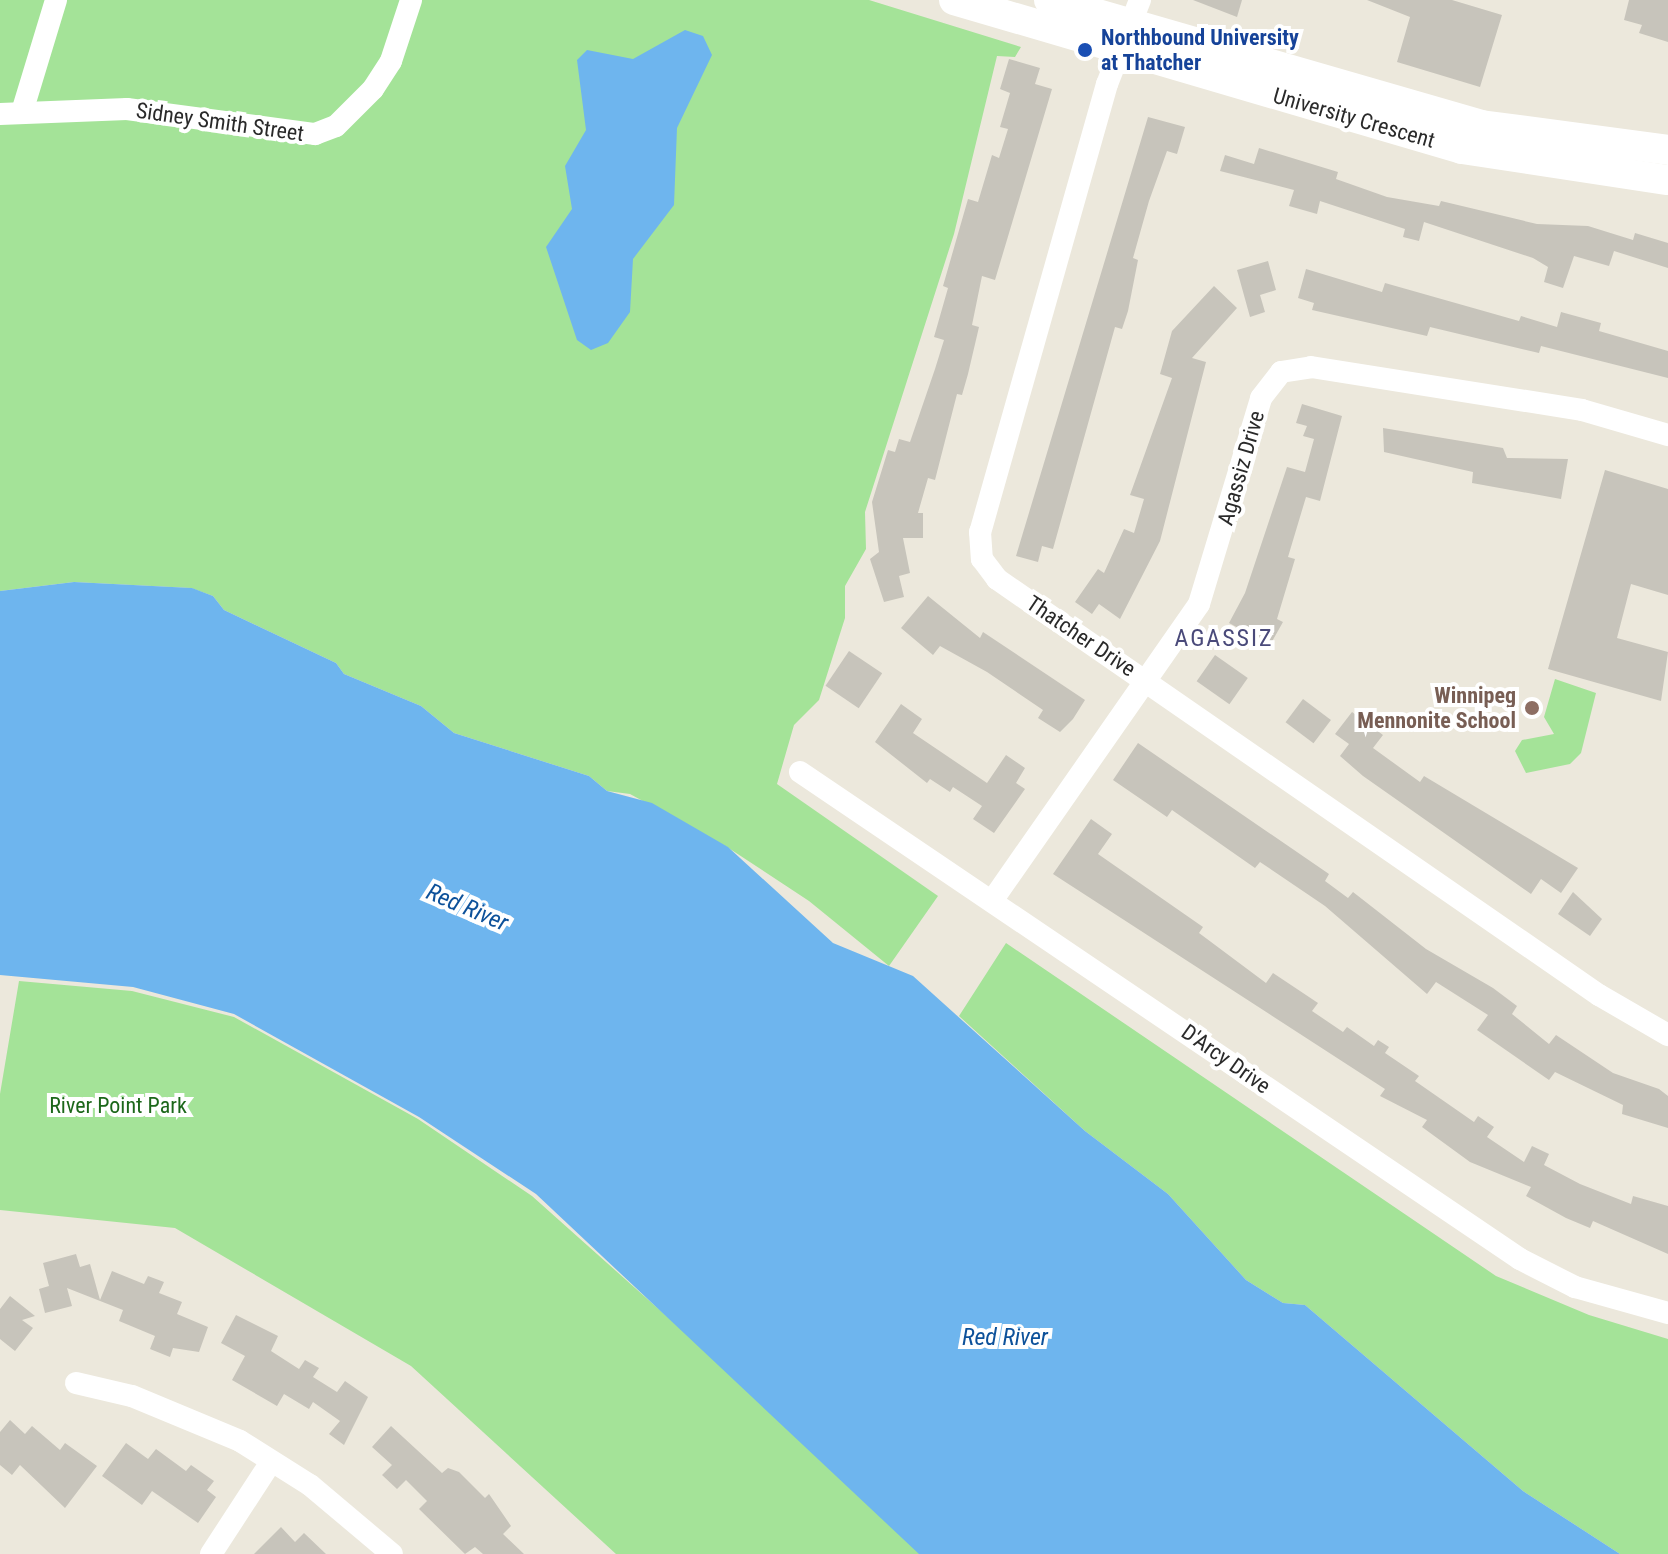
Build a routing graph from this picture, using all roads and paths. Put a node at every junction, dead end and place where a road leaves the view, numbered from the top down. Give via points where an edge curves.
1 (56, 0) edge
2 (411, 0) edge
3 (954, 0) edge
4 (1049, 0) edge
5 (1130, 25) edge
6 (11, 113) edge
7 (1668, 150) edge
8 (1668, 180) edge
9 (1668, 435) edge
10 (1147, 680) junction
11 (800, 772) dead end
12 (994, 898) junction
13 (1668, 1035) edge
14 (1668, 1313) edge
15 (76, 1383) dead end
16 (271, 1462) junction
17 (211, 1554) edge
18 (392, 1554) edge

1 - 6 street
2 - 6 street, Sidney Smith Street via 384,74 349,116 315,134 127,109
3 - 5 main road, University Crescent
4 - 5 main road, University Crescent
5 - 7 main road, University Crescent via 1481,125
5 - 8 main road, University Crescent via 1462,149
5 - 10 street, Thatcher Drive via 980,532 982,559 997,579
9 - 10 street, Agassiz Drive via 1582,410 1311,367 1281,372 1261,398 1210,582
10 - 12 street, Agassiz Drive
10 - 13 street, Thatcher Drive via 1599,995
11 - 12 street, D'Arcy Drive
12 - 14 street, D'Arcy Drive via 1520,1259 1575,1287
15 - 16 street via 132,1396 240,1441
16 - 17 street
16 - 18 street via 310,1485

